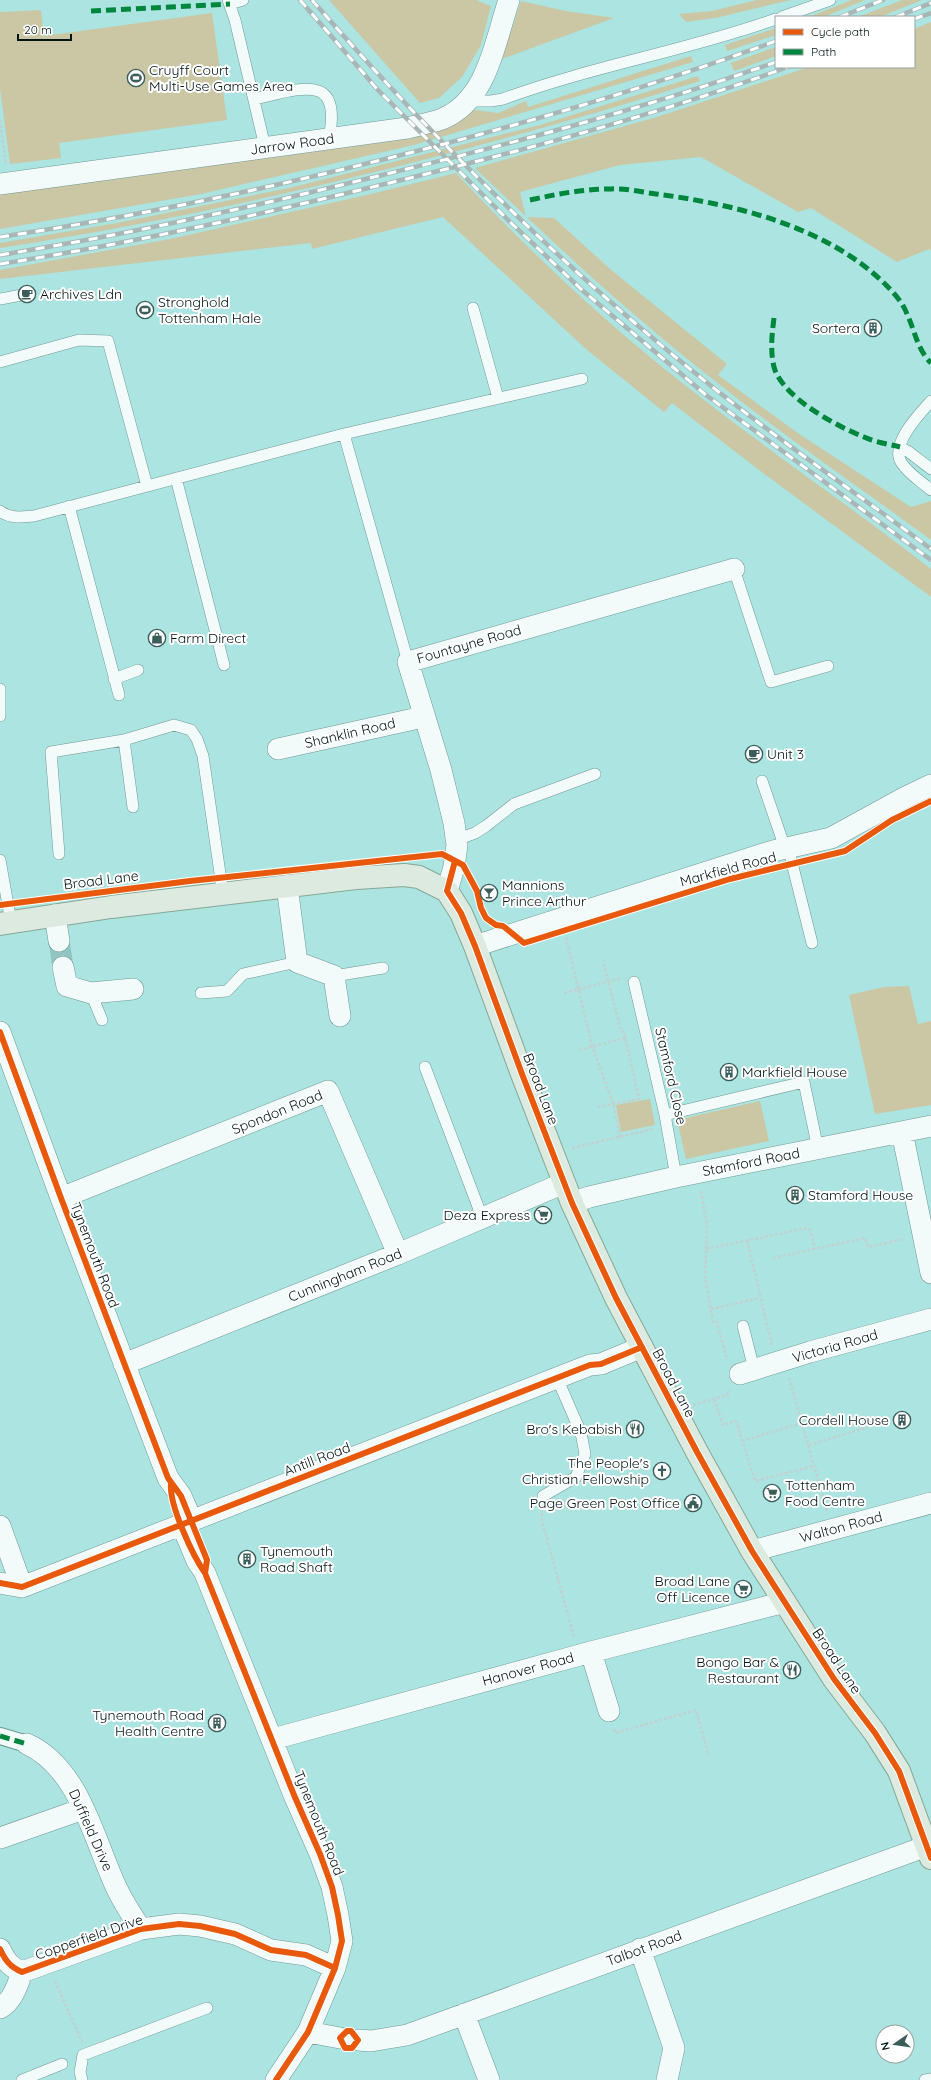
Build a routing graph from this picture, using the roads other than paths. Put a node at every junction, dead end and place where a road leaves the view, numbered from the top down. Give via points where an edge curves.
1 (243, 0) edge
2 (509, 0) edge
3 (830, 0) edge
4 (229, 2) edge
5 (785, 16) edge
6 (775, 19) edge
7 (254, 99) junction
8 (468, 101) junction
9 (330, 138) junction
10 (265, 147) junction
11 (4, 183) edge
12 (27, 294) dead end
13 (0, 299) edge
14 (473, 308) dead end
15 (0, 362) edge
16 (582, 379) dead end
17 (498, 398) junction
18 (931, 401) edge
19 (344, 434) junction
20 (900, 447) junction
21 (931, 469) edge
22 (176, 478) junction
23 (147, 486) junction
24 (931, 490) edge
25 (69, 506) junction
26 (0, 511) edge
27 (734, 569) joint
28 (408, 662) junction
29 (224, 665) dead end
30 (828, 666) dead end
31 (138, 670) dead end
32 (114, 679) junction
33 (0, 689) edge
34 (119, 695) dead end
35 (0, 716) edge
36 (423, 717) junction
37 (124, 740) junction
38 (278, 749) dead end
39 (595, 774) dead end
40 (762, 781) dead end
41 (931, 785) edge
42 (133, 806) dead end
43 (456, 840) junction
44 (787, 847) junction
45 (59, 854) dead end
46 (0, 860) edge
47 (287, 886) junction
48 (447, 891) junction
49 (223, 894) junction
50 (55, 915) junction
51 (5, 923) edge
52 (59, 942) tunnel mouth
53 (812, 943) dead end
54 (475, 946) junction
55 (297, 962) junction
56 (63, 967) tunnel mouth
57 (384, 968) dead end
58 (334, 976) junction
59 (634, 982) road end
60 (133, 989) dead end
61 (91, 993) junction
62 (201, 993) dead end
63 (340, 1016) dead end
64 (102, 1020) dead end
65 (0, 1032) edge
66 (425, 1067) dead end
67 (665, 1115) junction
68 (931, 1126) edge
69 (902, 1132) junction
70 (818, 1149) junction
71 (676, 1178) junction
72 (564, 1183) junction
73 (61, 1198) junction
74 (572, 1203) junction
75 (482, 1217) junction
76 (398, 1254) junction
77 (931, 1273) edge
78 (931, 1319) edge
79 (743, 1326) dead end
80 (642, 1347) junction
81 (124, 1364) junction
82 (747, 1372) joint
83 (557, 1378) junction
84 (543, 1496) road end
85 (931, 1503) edge
86 (187, 1523) junction
87 (0, 1526) edge
88 (752, 1551) junction
89 (0, 1583) edge
90 (22, 1587) junction
91 (785, 1602) junction
92 (585, 1653) junction
93 (609, 1711) road end
94 (0, 1736) edge
95 (273, 1739) junction
96 (27, 1744) joint
97 (83, 1809) junction
98 (0, 1838) edge
99 (929, 1852) edge
100 (140, 1929) junction
101 (0, 1949) edge
102 (640, 1949) junction
103 (335, 1968) junction
104 (22, 1972) junction
105 (0, 2008) edge
106 (207, 2008) dead end
107 (464, 2014) junction
108 (308, 2032) junction
109 (62, 2064) dead end
110 (931, 2079) edge
111 (22, 2080) edge
112 (82, 2080) edge
113 (276, 2080) edge
114 (489, 2080) edge
115 (667, 2080) edge
116 (925, 2080) edge

1 - 4 lane
2 - 8 street, Jarrow Road via 484,75
3 - 5 lane
4 - 7 lane
6 - 8 lane via 664,53 572,76 503,99
7 - 9 lane via 307,88 323,92 332,109
7 - 10 lane
8 - 9 street, Jarrow Road via 452,114 434,122
9 - 10 street, Jarrow Road
10 - 11 street, Jarrow Road
12 - 13 lane
14 - 17 lane
15 - 23 lane via 79,340 108,341
16 - 17 lane
17 - 19 lane
18 - 20 lane via 912,421
19 - 22 lane
19 - 28 lane
20 - 21 lane
20 - 24 lane via 900,460
22 - 23 lane
22 - 29 lane
23 - 25 lane
25 - 26 lane via 18,518
25 - 32 lane
27 - 28 street, Fountayne Road
27 - 30 lane via 771,682
28 - 36 street, Fountayne Road
31 - 32 lane
32 - 34 lane
33 - 35 lane
36 - 38 street, Shanklin Road
36 - 43 street, Fountayne Road via 441,770
37 - 42 lane
37 - 45 lane via 51,752
37 - 49 lane via 174,725 191,730 197,739 203,756
39 - 43 lane via 519,801 475,833
40 - 44 lane
41 - 44 street, Markfield Road via 831,838
43 - 48 street, Fountayne Road via 455,861
44 - 53 lane
44 - 54 street, Markfield Road
46 - 51 lane
47 - 48 main road, Broad Lane via 356,878 404,876 419,877
47 - 49 main road, Broad Lane
47 - 55 street
48 - 54 main road, Broad Lane via 461,913
49 - 50 main road, Broad Lane
50 - 51 main road, Broad Lane
50 - 52 street
54 - 72 main road, Broad Lane
55 - 58 street
55 - 62 lane via 243,974 227,991
56 - 61 street via 67,986
57 - 58 lane
58 - 63 street
59 - 67 lane, Stamford Close
60 - 61 street
61 - 64 lane
65 - 73 street, Tynemouth Road
66 - 75 lane
67 - 70 lane via 804,1082
67 - 71 lane, Stamford Close
68 - 69 street, Stamford Road
69 - 70 street, Stamford Road
69 - 77 street
70 - 71 street, Stamford Road
71 - 74 street, Stamford Road
72 - 74 main road, Broad Lane
72 - 75 street, Cunningham Road
73 - 76 street, Spondon Road via 328,1091
73 - 81 street, Tynemouth Road
74 - 80 main road, Broad Lane
75 - 76 street, Cunningham Road
76 - 81 street, Cunningham Road
78 - 82 street, Victoria Road
79 - 82 lane
80 - 83 street, Antill Road via 602,1364 590,1365
80 - 88 main road, Broad Lane
81 - 86 street, Tynemouth Road via 171,1484 182,1496
83 - 84 lane via 581,1433 585,1454 576,1477
83 - 86 street, Antill Road
85 - 88 street, Walton Road
86 - 90 street, Antill Road
86 - 95 street, Tynemouth Road via 197,1561 205,1573
87 - 90 street
88 - 91 main road, Broad Lane
89 - 90 street
91 - 92 street, Hanover Road
91 - 99 main road, Broad Lane via 834,1679 892,1758 902,1777
92 - 93 street
92 - 95 street, Hanover Road
94 - 96 street
95 - 103 street, Tynemouth Road via 332,1887 342,1941
96 - 97 street, Duffield Drive via 39,1749 62,1770
97 - 98 street
97 - 100 street, Duffield Drive via 117,1890
99 - 102 street, Talbot Road
100 - 103 street, Copperfield Drive via 179,1924 200,1926 235,1934 271,1950 306,1955
100 - 104 street, Copperfield Drive
101 - 104 street, Copperfield Drive via 5,1960
102 - 107 street, Talbot Road
102 - 115 street via 674,2048
103 - 108 street, Tynemouth Road
104 - 105 street via 15,1991
106 - 112 lane via 83,2056 80,2072
107 - 108 street, Talbot Road via 408,2035 377,2040 349,2039
107 - 114 street
108 - 113 street, Tynemouth Road
109 - 111 lane
110 - 116 lane

